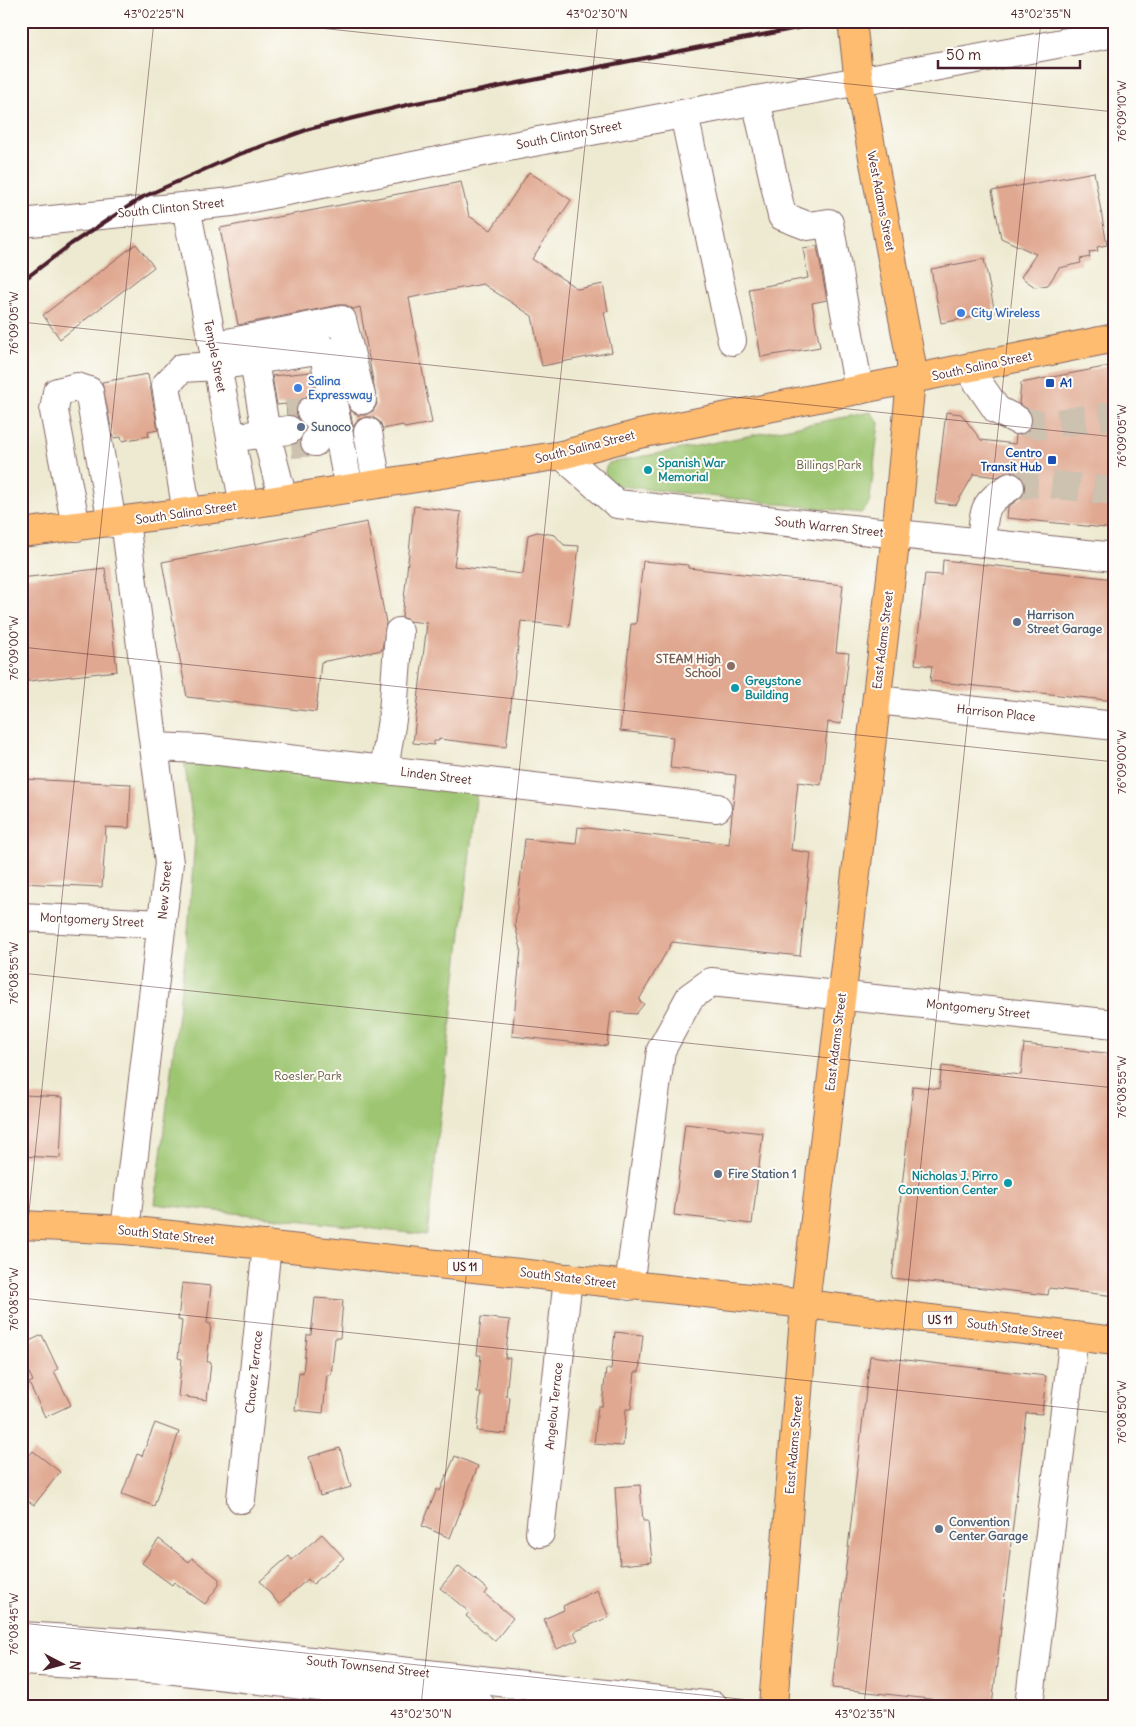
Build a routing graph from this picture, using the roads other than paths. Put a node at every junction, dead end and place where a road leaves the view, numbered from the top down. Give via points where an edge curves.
1 (852, 21) edge
2 (1115, 33) edge
3 (859, 82) junction
4 (756, 100) junction
5 (684, 114) junction
6 (186, 207) junction
7 (21, 224) edge
8 (1115, 338) edge
9 (732, 341) dead end
10 (215, 356) junction
11 (254, 361) junction
12 (968, 368) junction
13 (911, 380) junction
14 (859, 390) junction
15 (362, 400) dead end
16 (1017, 420) tunnel mouth
17 (301, 428) junction
18 (368, 432) dead end
19 (231, 438) junction
20 (562, 456) junction
21 (377, 484) junction
22 (1010, 487) tunnel mouth
23 (349, 489) junction
24 (283, 499) junction
25 (244, 505) junction
26 (188, 513) junction
27 (119, 522) junction
28 (76, 527) junction
29 (21, 533) edge
30 (896, 535) junction
31 (981, 541) junction
32 (1115, 557) edge
33 (399, 632) dead end
34 (876, 700) junction
35 (1115, 726) edge
36 (154, 747) junction
37 (384, 770) junction
38 (717, 808) dead end
39 (21, 917) edge
40 (162, 924) junction
41 (842, 995) junction
42 (1115, 1024) edge
43 (21, 1225) edge
44 (125, 1230) junction
45 (267, 1245) junction
46 (568, 1278) junction
47 (629, 1286) junction
48 (805, 1304) junction
49 (1074, 1336) junction
50 (1115, 1341) edge
51 (240, 1499) dead end
52 (540, 1533) dead end
53 (21, 1636) edge
54 (21, 1661) edge
55 (219, 1663) junction
56 (481, 1706) edge
57 (714, 1706) edge
58 (773, 1706) edge
59 (1029, 1706) edge

1 - 3 main road, West Adams Street
2 - 3 street, South Clinton Street
3 - 4 street, South Clinton Street
3 - 13 main road, West Adams Street via 911,361
4 - 5 street, South Clinton Street
4 - 14 street via 782,216 808,226 829,223
5 - 6 street, South Clinton Street via 232,202
5 - 9 street
6 - 7 street, South Clinton Street
6 - 10 street, Temple Street
8 - 12 main road, South Salina Street
10 - 11 street
10 - 15 street via 342,320
10 - 19 street, Temple Street
10 - 26 street via 182,368 166,385
11 - 17 street
11 - 17 street via 323,349
12 - 13 main road, South Salina Street
12 - 16 street via 997,410
13 - 14 main road, South Salina Street
13 - 30 main road, East Adams Street
14 - 20 main road, South Salina Street via 639,434
17 - 19 street
17 - 23 street
17 - 24 street
18 - 21 street
19 - 25 street, Temple Street
20 - 21 main road, South Salina Street
20 - 30 street, South Warren Street via 616,504
21 - 23 main road, South Salina Street
22 - 31 street via 985,507
23 - 24 main road, South Salina Street
24 - 25 main road, South Salina Street
25 - 26 main road, South Salina Street
26 - 27 main road, South Salina Street
27 - 28 main road, South Salina Street
27 - 28 street, New Street via 89,392 77,387 57,392 54,411
27 - 36 street, New Street
28 - 29 main road, South Salina Street
30 - 31 street, South Warren Street
30 - 34 main road, East Adams Street
31 - 32 street, South Warren Street
33 - 37 street via 393,713
34 - 35 street, Harrison Place
34 - 41 main road, East Adams Street
36 - 37 street, Linden Street via 201,748
36 - 40 street, New Street via 169,863
37 - 38 street, Linden Street
39 - 40 street, Montgomery Street
40 - 44 street, New Street
41 - 42 street, Montgomery Street
41 - 47 street, Montgomery Street via 711,982 690,997 661,1050
41 - 48 main road, East Adams Street
43 - 44 main road, South State Street / US 11
44 - 45 main road, South State Street / US 11
45 - 46 main road, South State Street / US 11
45 - 51 street, Chavez Terrace
46 - 47 main road, South State Street / US 11
46 - 52 street, Angelou Terrace
47 - 48 main road, South State Street / US 11
48 - 49 main road, South State Street / US 11
48 - 58 main road, East Adams Street
49 - 50 main road, South State Street / US 11
49 - 59 street
53 - 55 street, South Townsend Street via 168,1645
54 - 55 street, South Townsend Street via 166,1669
55 - 56 street, South Townsend Street
55 - 57 street, South Townsend Street

